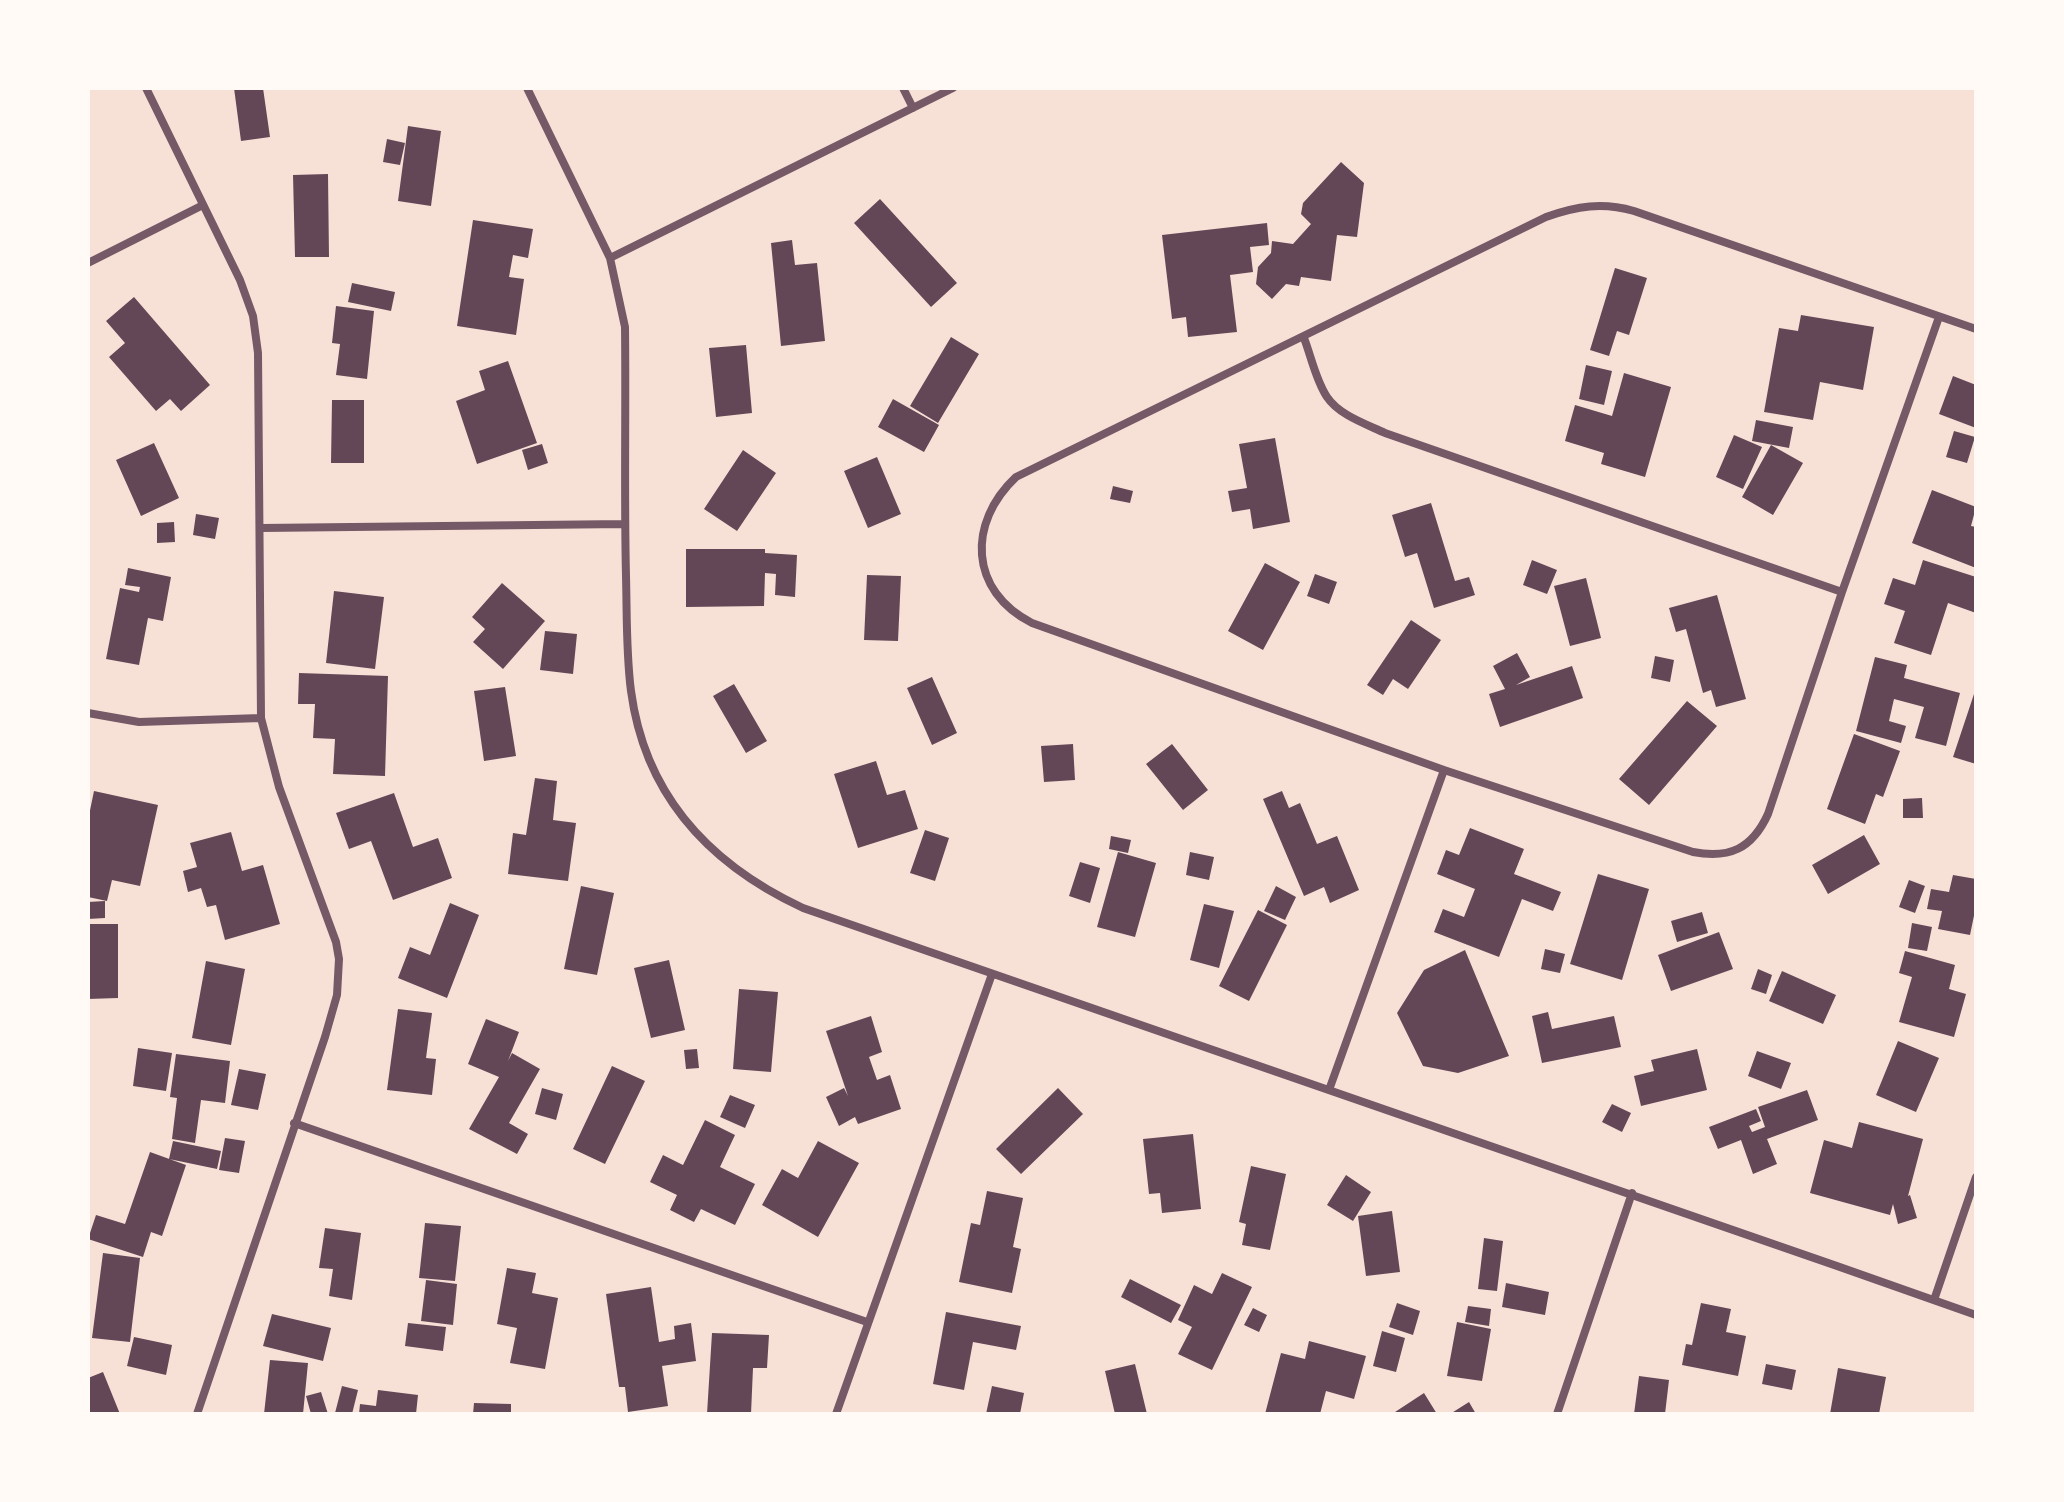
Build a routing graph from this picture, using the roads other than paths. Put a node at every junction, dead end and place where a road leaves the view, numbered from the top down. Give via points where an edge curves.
1 (146, 88) edge
2 (527, 88) edge
3 (903, 88) edge
4 (953, 88) edge
5 (913, 108) junction
6 (203, 205) junction
7 (610, 258) junction
8 (88, 263) edge
9 (1939, 317) junction
10 (1976, 329) edge
11 (1304, 338) junction
12 (625, 524) junction
13 (261, 528) junction
14 (1842, 592) junction
15 (88, 713) edge
16 (261, 718) junction
17 (1444, 770) junction
18 (992, 974) junction
19 (1329, 1090) junction
20 (294, 1123) junction
21 (1976, 1177) edge
22 (1632, 1193) junction
23 (1934, 1300) junction
24 (1976, 1315) edge
25 (867, 1322) junction
26 (197, 1414) edge
27 (836, 1414) edge
28 (1557, 1414) edge

1 - 6 street
2 - 7 street
3 - 5 street
4 - 5 street
5 - 7 street
6 - 8 street
6 - 13 street via 253,316
7 - 12 street via 625,327
9 - 10 street
9 - 11 street via 1634,211 1595,204 1546,217
9 - 14 street
11 - 14 street via 1327,397 1357,420
11 - 17 street via 1016,477 988,516 982,562 998,598 1032,623
12 - 13 street
12 - 18 street via 631,691 639,727 666,791 699,838 768,892
13 - 16 street
14 - 17 street via 1768,814 1754,837 1729,854 1693,852
15 - 16 street via 139,722
16 - 20 street via 279,787 339,959 337,995
17 - 19 street
18 - 19 street
18 - 25 street
19 - 22 street
20 - 25 street
20 - 26 street
21 - 23 street
22 - 23 street
22 - 28 street
23 - 24 street
25 - 27 street

